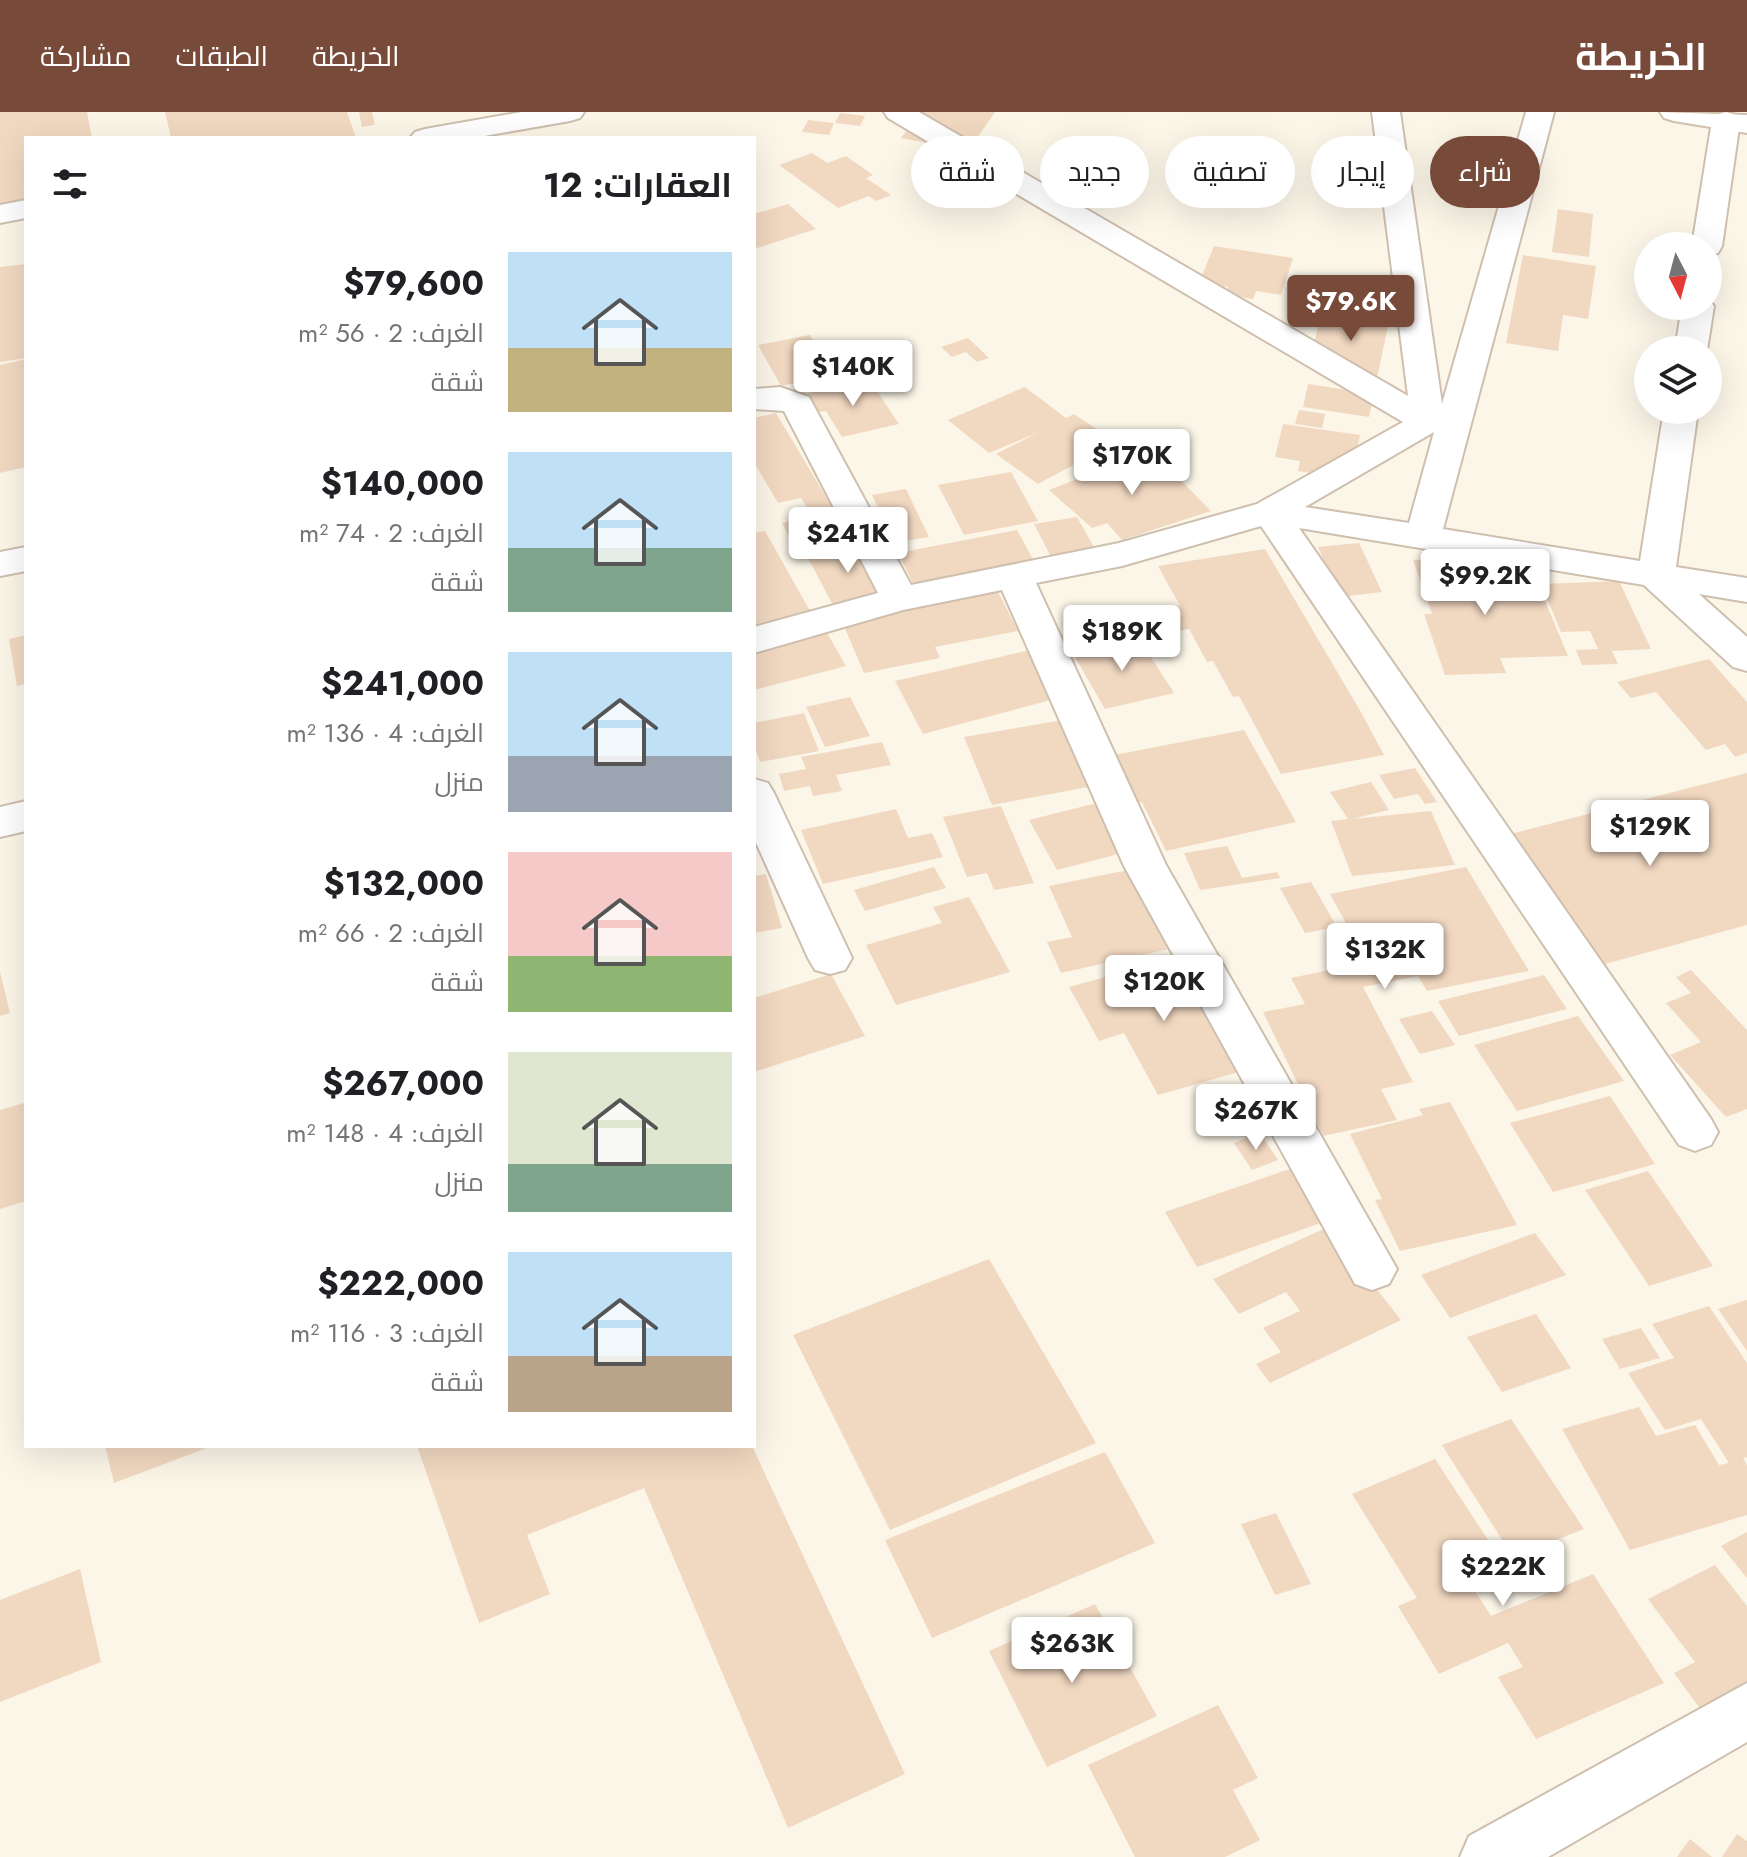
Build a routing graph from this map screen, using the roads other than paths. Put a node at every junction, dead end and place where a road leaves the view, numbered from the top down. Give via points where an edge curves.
1 (570, 112) edge
2 (898, 112) edge
3 (1386, 112) edge
4 (1540, 112) edge
5 (1674, 112) edge
6 (1737, 123) edge
7 (436, 136) edge
8 (24, 209) edge
9 (0, 214) edge
10 (1710, 232) edge
11 (756, 399) edge
12 (1428, 422) junction
13 (1679, 424) edge
14 (1270, 512) junction
15 (1423, 536) junction
16 (24, 559) edge
17 (0, 564) edge
18 (1014, 576) junction
19 (1656, 576) junction
20 (1747, 590) edge
21 (900, 599) junction
22 (756, 639) edge
23 (1747, 658) edge
24 (756, 797) edge
25 (24, 816) edge
26 (0, 822) edge
27 (830, 958) dead end
28 (1695, 1132) dead end
29 (1372, 1269) dead end
30 (1747, 1711) edge
31 (1490, 1857) edge

1 - 7 street
2 - 12 street
3 - 12 street
4 - 15 street
5 - 6 street
6 - 10 street
8 - 9 street
11 - 21 street via 780,397 797,404
12 - 14 street
13 - 19 street
14 - 15 street
14 - 18 street via 1122,554
14 - 28 street
15 - 19 street
16 - 17 street
18 - 21 street
18 - 29 street via 1145,866
19 - 20 street
19 - 23 street
21 - 22 street
24 - 27 street
25 - 26 street
30 - 31 street

